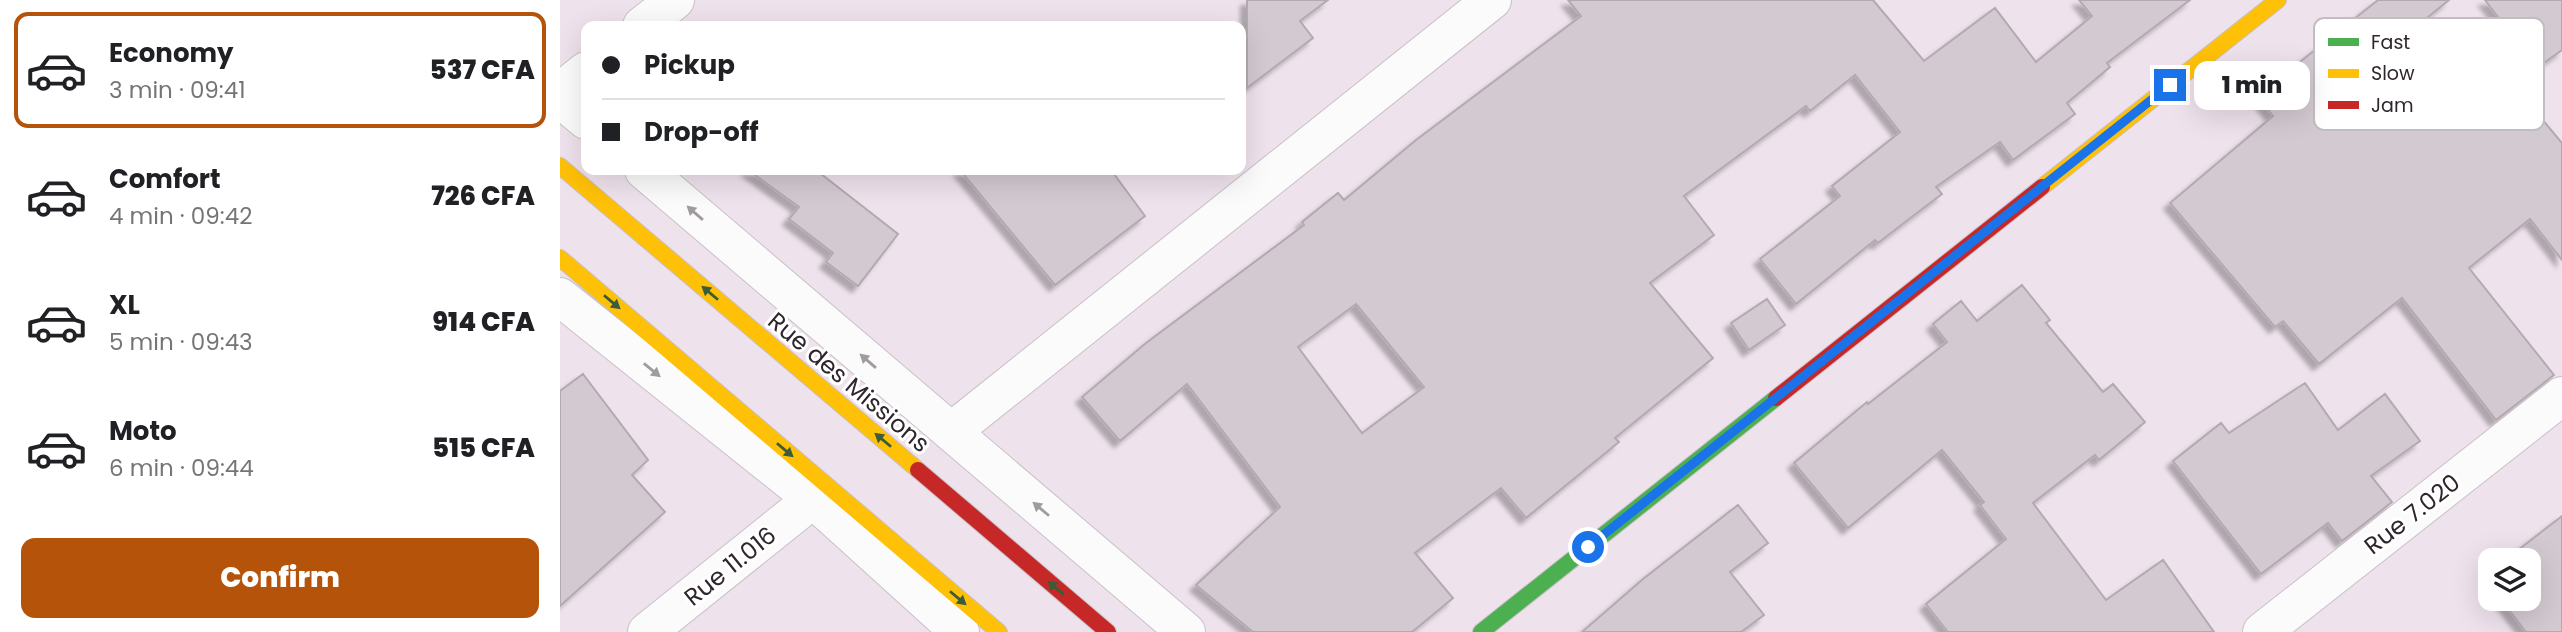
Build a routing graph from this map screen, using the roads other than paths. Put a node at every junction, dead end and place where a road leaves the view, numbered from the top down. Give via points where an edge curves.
1 (675, 0) edge
2 (1492, 0) edge
3 (2278, 0) edge
4 (648, 21) edge
5 (581, 75) edge
6 (560, 92) edge
7 (560, 98) edge
8 (581, 116) edge
9 (560, 166) edge
10 (650, 175) edge
11 (560, 258) edge
12 (560, 297) edge
13 (2562, 396) edge
14 (951, 432) junction
15 (813, 499) junction
16 (647, 632) edge
17 (960, 632) edge
18 (999, 632) edge
19 (1108, 632) edge
20 (1186, 632) edge
21 (1481, 632) edge
22 (2262, 632) edge

1 - 4 street
2 - 14 street
3 - 21 main road
5 - 6 street
7 - 8 street
19 -> 9 main road, Rue des Missions
14 -> 10 street
11 -> 18 main road
12 -> 15 street
13 - 22 street, Rue 7.020
20 -> 14 street
15 - 16 street, Rue 11.016
15 - 17 street

